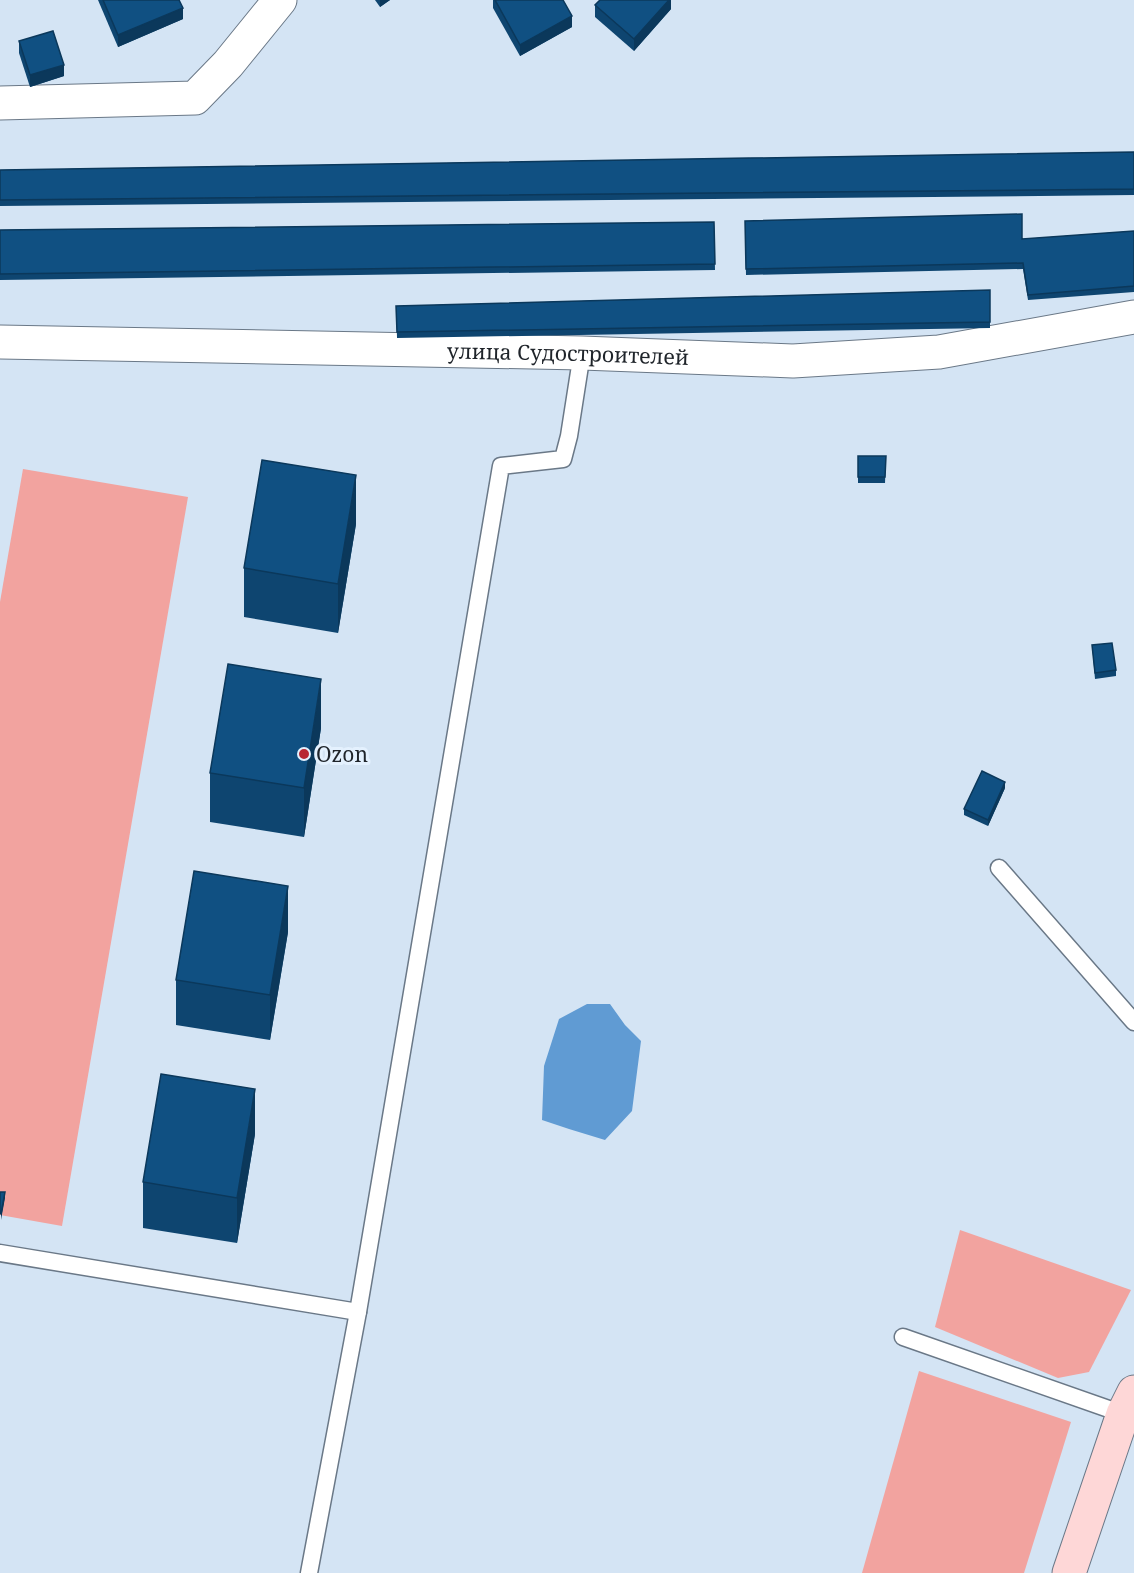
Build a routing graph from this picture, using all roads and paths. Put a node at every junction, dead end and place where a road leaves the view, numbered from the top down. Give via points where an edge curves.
1 (280, 0) edge
2 (0, 103) edge
3 (1134, 317) edge
4 (0, 342) edge
5 (582, 353) junction
6 (999, 868) dead end
7 (1134, 1022) edge
8 (0, 1252) edge
9 (358, 1312) junction
10 (903, 1337) dead end
11 (1129, 1403) edge
12 (309, 1573) edge
13 (1069, 1573) edge

1 - 2 street via 195,98
3 - 5 street, улица Судостроителей via 939,352 883,356 793,361
4 - 5 street, улица Судостроителей
5 - 9 lane via 563,459 501,466
6 - 7 lane
8 - 9 lane
9 - 12 lane
10 - 11 lane
11 - 13 main road

